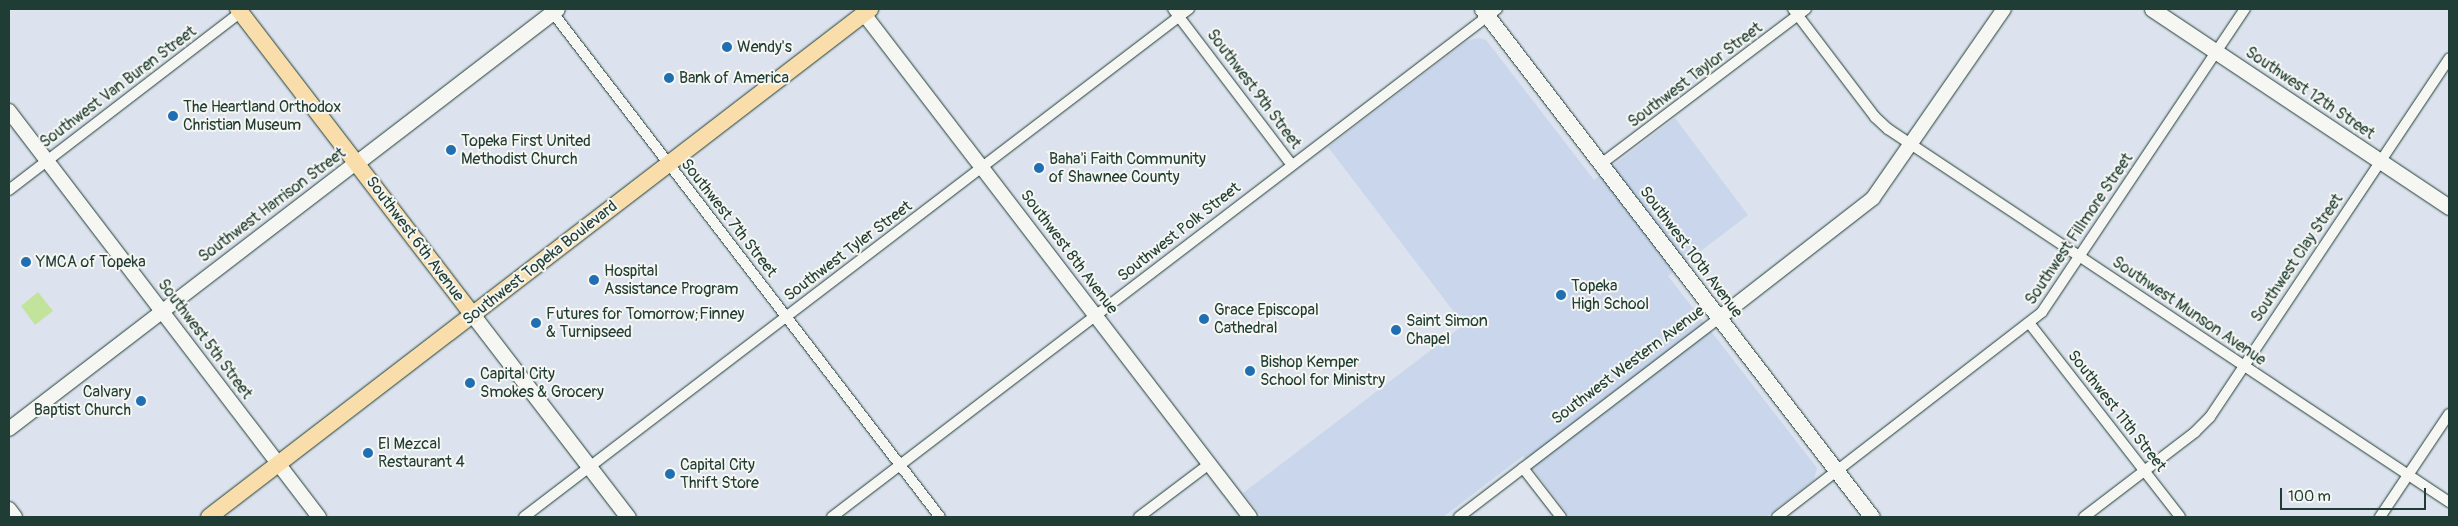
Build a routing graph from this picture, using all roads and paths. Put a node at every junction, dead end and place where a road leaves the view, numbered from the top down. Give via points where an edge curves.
1 (1189, 9) edge
2 (2004, 9) edge
3 (2152, 9) edge
4 (2245, 9) edge
5 (242, 10) edge
6 (553, 10) edge
7 (865, 10) edge
8 (1489, 11) edge
9 (1799, 11) edge
10 (1176, 13) edge
11 (2216, 52) junction
12 (2449, 58) edge
13 (9, 111) edge
14 (1912, 144) junction
15 (47, 161) junction
16 (2380, 161) junction
17 (356, 163) junction
18 (669, 164) junction
19 (1601, 164) junction
20 (1292, 165) junction
21 (982, 167) junction
22 (9, 190) edge
23 (2449, 207) edge
24 (2079, 256) junction
25 (162, 312) junction
26 (472, 314) junction
27 (1096, 316) junction
28 (786, 317) junction
29 (1719, 318) junction
30 (2030, 324) junction
31 (2244, 366) junction
32 (2449, 414) edge
33 (9, 429) edge
34 (278, 464) junction
35 (1209, 464) junction
36 (900, 465) junction
37 (590, 467) junction
38 (1523, 468) junction
39 (2144, 471) junction
40 (1837, 472) junction
41 (2408, 475) junction
42 (2449, 502) edge
43 (9, 509) edge
44 (15, 517) edge
45 (209, 517) edge
46 (320, 517) edge
47 (524, 517) edge
48 (628, 517) edge
49 (832, 517) edge
50 (940, 517) edge
51 (1139, 517) edge
52 (1250, 517) edge
53 (1458, 517) edge
54 (1561, 517) edge
55 (1777, 517) edge
56 (1872, 517) edge
57 (2084, 517) edge
58 (2180, 517) edge
59 (2380, 517) edge

1 - 10 street, Southwest Tyler Street
2 - 14 street, Southwest Western Avenue
3 - 11 main road, Southwest 12th Street
4 - 11 street, Southwest Fillmore Street
5 - 15 street, Southwest Van Buren Street
5 - 17 main road, Southwest 6th Avenue
6 - 17 main road, Southwest Harrison Street
6 - 18 street, Southwest 7th Street
7 - 18 main road, Southwest Topeka Boulevard
7 - 21 street, Southwest 8th Avenue
8 - 19 main road, Southwest 10th Avenue
8 - 20 street, Southwest Polk Street
9 - 14 street via 1875,116
9 - 19 street, Southwest Taylor Street
10 - 20 street, Southwest 9th Street
10 - 21 street, Southwest Tyler Street
11 - 16 main road, Southwest 12th Street
11 - 24 street, Southwest Fillmore Street
12 - 16 street, Southwest Clay Street
13 - 15 street, Southwest 5th Street
14 - 24 street, Southwest Munson Avenue
14 - 29 street, Southwest Western Avenue via 1866,204
15 - 22 street, Southwest Van Buren Street
15 - 25 street, Southwest 5th Street
16 - 23 main road, Southwest 12th Street
16 - 31 street, Southwest Clay Street
17 - 25 street, Southwest Harrison Street
17 - 26 main road, Southwest 6th Avenue
18 - 26 main road, Southwest Topeka Boulevard
18 - 28 street, Southwest 7th Street
19 - 29 main road, Southwest 10th Avenue
20 - 27 street, Southwest Polk Street
21 - 27 street, Southwest 8th Avenue
21 - 28 street, Southwest Tyler Street
24 - 30 street, Southwest Fillmore Street via 2048,305
24 - 31 street, Southwest Munson Avenue
25 - 33 street, Southwest Harrison Street
25 - 34 street, Southwest 5th Street
26 - 34 main road, Southwest Topeka Boulevard
26 - 37 main road, Southwest 6th Avenue
27 - 35 street, Southwest 8th Avenue
27 - 36 street, Southwest Polk Street
28 - 36 street, Southwest 7th Street
28 - 37 street, Southwest Tyler Street
29 - 38 street, Southwest Western Avenue
29 - 40 main road, Southwest 10th Avenue
30 - 39 street, Southwest 11th Street
30 - 40 street, Southwest Fillmore Street
31 - 39 street, Southwest Clay Street via 2204,424
31 - 41 street, Southwest Munson Avenue
32 - 41 street
34 - 45 main road, Southwest Topeka Boulevard
34 - 46 street, Southwest 5th Street
35 - 51 street
35 - 52 street, Southwest 8th Avenue
36 - 49 street, Southwest Polk Street
36 - 50 street, Southwest 7th Street
37 - 47 street, Southwest Tyler Street
37 - 48 main road, Southwest 6th Avenue
38 - 53 street, Southwest Western Avenue
38 - 54 street
39 - 57 street, Southwest Clay Street
39 - 58 street, Southwest 11th Street
40 - 55 street, Southwest Fillmore Street
40 - 56 main road, Southwest 10th Avenue
41 - 42 street, Southwest Munson Avenue
41 - 59 street
43 - 44 street

